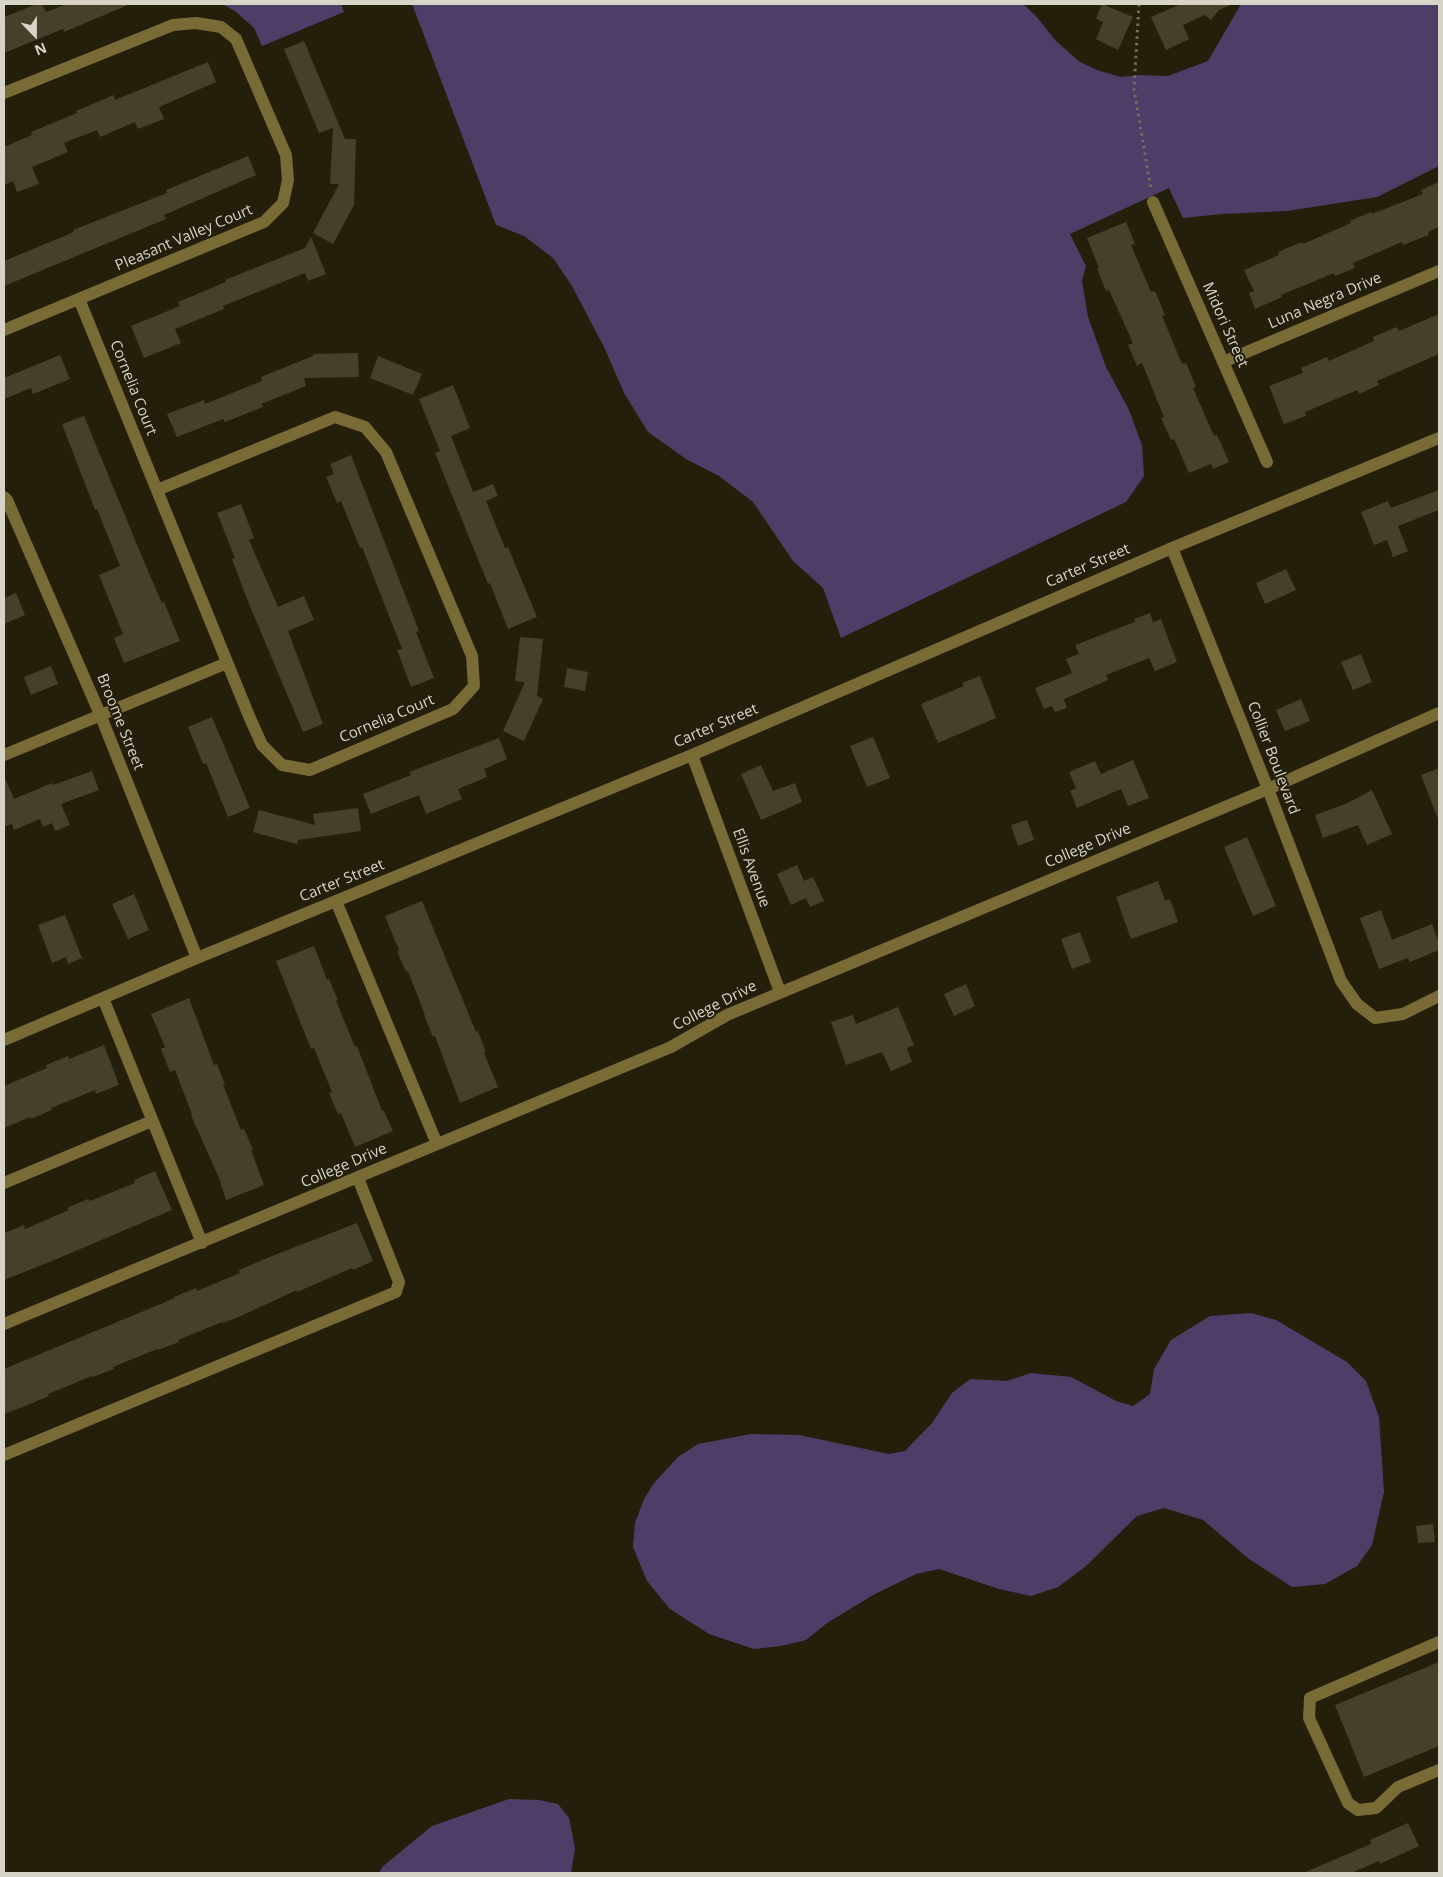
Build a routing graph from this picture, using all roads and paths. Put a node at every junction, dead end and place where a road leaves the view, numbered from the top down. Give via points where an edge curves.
1 (1139, 4) edge
2 (4, 94) edge
3 (1153, 202) joint
4 (1439, 271) edge
5 (79, 299) junction
6 (4, 330) edge
7 (1223, 362) junction
8 (1439, 438) edge
9 (1267, 462) dead end
10 (157, 490) junction
11 (5, 498) edge
12 (1172, 548) junction
13 (227, 663) junction
14 (1439, 713) edge
15 (100, 714) junction
16 (692, 754) junction
17 (4, 755) edge
18 (1268, 789) junction
19 (336, 902) junction
20 (197, 958) junction
21 (780, 992) junction
22 (1439, 996) edge
23 (103, 998) junction
24 (4, 1040) edge
25 (152, 1121) junction
26 (437, 1144) junction
27 (358, 1178) junction
28 (4, 1182) edge
29 (202, 1242) junction
30 (4, 1324) edge
31 (4, 1455) edge
32 (1439, 1642) edge
33 (1439, 1770) edge

1 - 3 path via 1134,89
2 - 5 street, Pleasant Valley Court via 173,25 196,23 221,27 236,39 286,154 288,180 283,203 264,222
3 - 7 street, Midori Street
4 - 7 street, Luna Negra Drive
5 - 6 street, Pleasant Valley Court
5 - 10 street, Cornelia Court
7 - 9 street, Midori Street
8 - 12 street, Carter Street
10 - 13 street, Cornelia Court
10 - 13 street, Cornelia Court via 335,417 365,427 386,452 472,656 474,686 453,709 310,770 282,765 262,745
11 - 15 street, Broome Street
12 - 16 street, Carter Street
12 - 18 street, Collier Boulevard
13 - 15 street
14 - 18 street, College Drive
15 - 17 street
15 - 20 street, Broome Street
16 - 19 street, Carter Street
16 - 21 street, Ellis Avenue
18 - 21 street, College Drive
18 - 22 street, Collier Boulevard via 1341,981 1357,1004 1374,1018 1403,1014
19 - 20 street, Carter Street
19 - 26 street
20 - 23 street, Carter Street
21 - 26 street, College Drive via 727,1015 671,1047
23 - 24 street, Carter Street
23 - 25 street
25 - 28 street
25 - 29 street
26 - 27 street, College Drive
27 - 29 street, College Drive
27 - 31 street via 399,1282 396,1292
29 - 30 street, College Drive
32 - 33 street via 1310,1698 1309,1718 1348,1803 1358,1810 1376,1808 1398,1787

